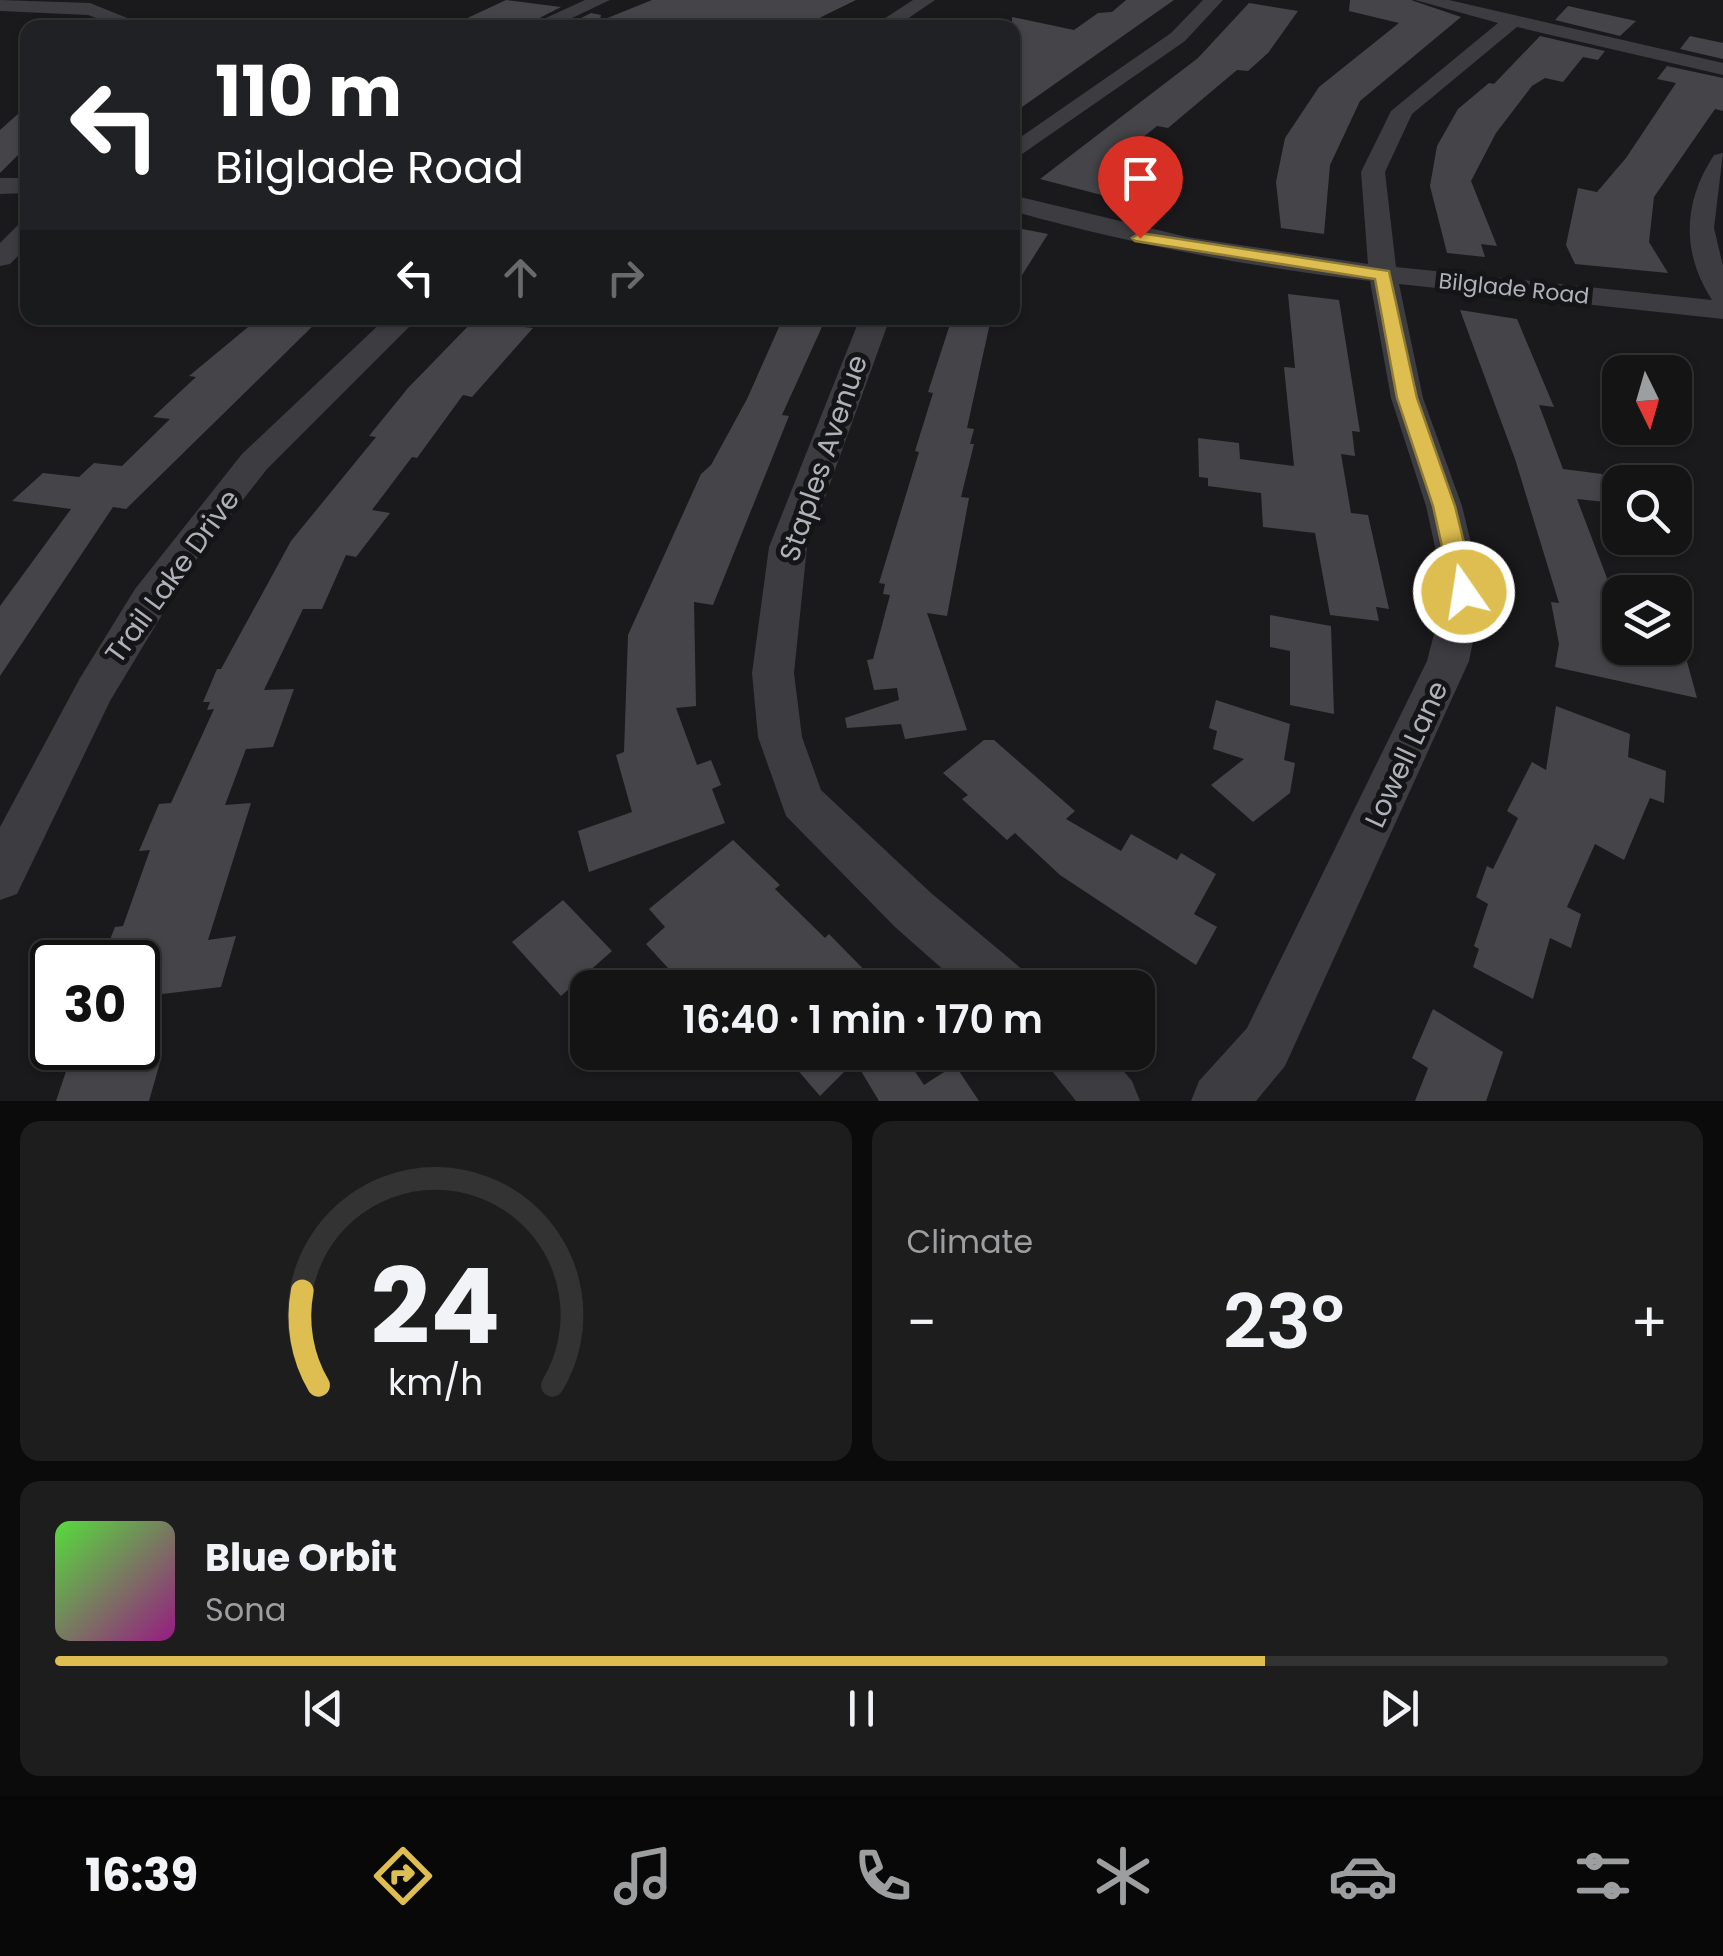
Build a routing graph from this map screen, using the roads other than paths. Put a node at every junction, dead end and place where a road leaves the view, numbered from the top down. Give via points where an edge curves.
1 (601, 0) edge
2 (926, 0) edge
3 (1214, 0) edge
4 (1424, 0) edge
5 (0, 5) edge
6 (120, 20) edge
7 (553, 20) edge
8 (892, 20) edge
9 (1514, 20) junction
10 (1723, 70) edge
11 (1020, 148) edge
12 (1723, 160) edge
13 (1020, 205) edge
14 (20, 238) edge
15 (0, 258) edge
16 (1383, 275) junction
17 (1723, 295) edge
18 (1723, 310) edge
19 (395, 325) edge
20 (871, 325) edge
21 (0, 878) edge
22 (983, 970) edge
23 (1086, 1070) edge
24 (1112, 1101) edge
25 (1219, 1101) edge

1 - 7 street
2 - 8 street
3 - 11 street via 1178,37
4 - 9 street
5 - 6 street via 90,10
9 - 10 street
9 - 16 street, Lowell Lane via 1420,91 1386,139 1373,172
12 - 17 street via 1698,220 1708,270
13 - 16 street, Bilglade Road via 1140,238
14 - 15 street
16 - 18 street, Bilglade Road
16 - 25 street, Lowell Lane via 1407,398 1444,506 1464,592 1448,661 1266,1047
19 - 21 street, Trail Lake Drive via 318,395 210,514 105,667
20 - 22 street, Staples Avenue via 788,547 773,673 780,737 802,802
23 - 24 street

